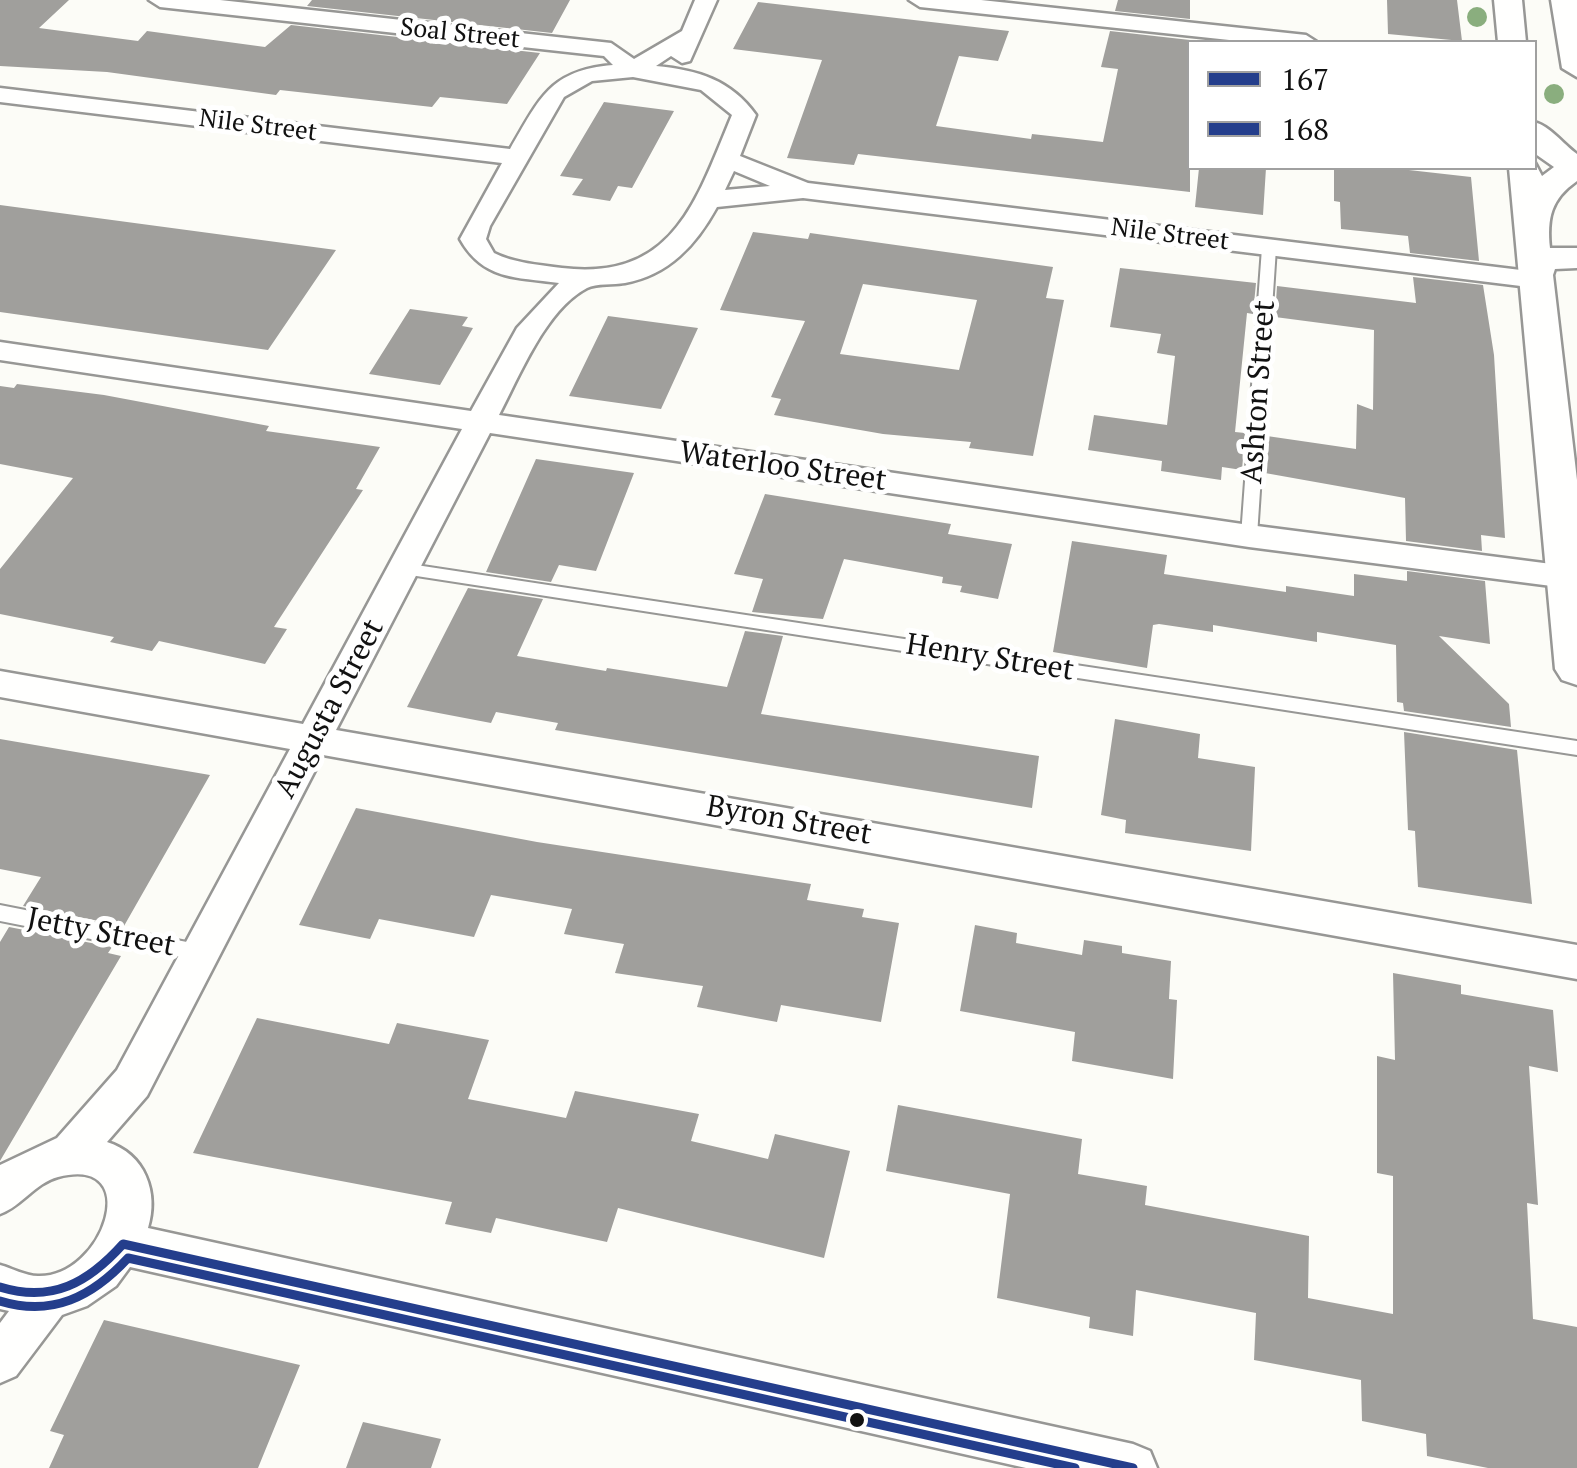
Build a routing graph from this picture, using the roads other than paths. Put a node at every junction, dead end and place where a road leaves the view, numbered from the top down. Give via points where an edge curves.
1 (160, 0) edge
2 (706, 0) edge
3 (920, 0) edge
4 (1508, 0) edge
5 (1565, 0) edge
6 (687, 36) junction
7 (1288, 40) edge
8 (1512, 40) edge
9 (1577, 68) edge
10 (633, 70) junction
11 (682, 76) junction
12 (0, 95) edge
13 (1537, 135) edge
14 (517, 156) junction
15 (725, 159) junction
16 (1577, 168) edge
17 (1525, 170) edge
18 (803, 190) junction
19 (706, 200) junction
20 (1269, 248) junction
21 (1577, 258) edge
22 (499, 266) junction
23 (1536, 275) junction
24 (584, 277) junction
25 (527, 334) junction
26 (0, 351) edge
27 (479, 422) junction
28 (1250, 536) junction
29 (403, 569) junction
30 (1568, 577) junction
31 (1577, 669) edge
32 (0, 684) edge
33 (316, 736) junction
34 (1577, 748) edge
35 (0, 914) edge
36 (202, 953) junction
37 (1577, 962) edge
38 (132, 1083) junction
39 (69, 1155) junction
40 (111, 1164) junction
41 (0, 1194) edge
42 (123, 1244) junction
43 (1, 1292) edge
44 (48, 1296) junction
45 (0, 1360) edge
46 (1133, 1468) edge

1 - 10 street, Soal Street via 611,50
2 - 6 street
3 - 7 street
4 - 8 street
5 - 9 street
6 - 10 street
6 - 11 street
10 - 11 street
10 - 14 street via 602,71 563,86
11 - 15 street via 712,84 744,115
12 - 14 street, Nile Street
13 - 16 street
14 - 22 street via 476,226 474,239 484,258
15 - 18 street, Nile Street
15 - 19 street
16 - 23 street via 1551,181 1532,218
17 - 23 street
18 - 19 street, Nile Street
18 - 20 street, Nile Street
19 - 24 street via 691,231 648,268
20 - 23 street, Nile Street
20 - 28 lane, Ashton Street
21 - 23 street via 1541,260
22 - 24 street
22 - 25 street via 516,283
23 - 30 street
24 - 25 street, Augusta Street
25 - 27 street, Augusta Street
26 - 27 street, Waterloo Street
27 - 28 street, Waterloo Street
27 - 29 street, Augusta Street
28 - 30 street, Waterloo Street
29 - 33 street, Augusta Street
29 - 34 lane, Henry Street
30 - 31 street
32 - 33 street, Byron Street
33 - 36 street, Augusta Street
33 - 37 street, Byron Street
35 - 36 lane, Jetty Street
36 - 38 street, Augusta Street
38 - 39 street, Augusta Street
38 - 40 street, Augusta Street
39 - 40 street
39 - 41 street via 23,1172
40 - 42 street via 133,1198
42 - 44 street via 86,1282
42 - 46 street
43 - 44 street
44 - 45 street

